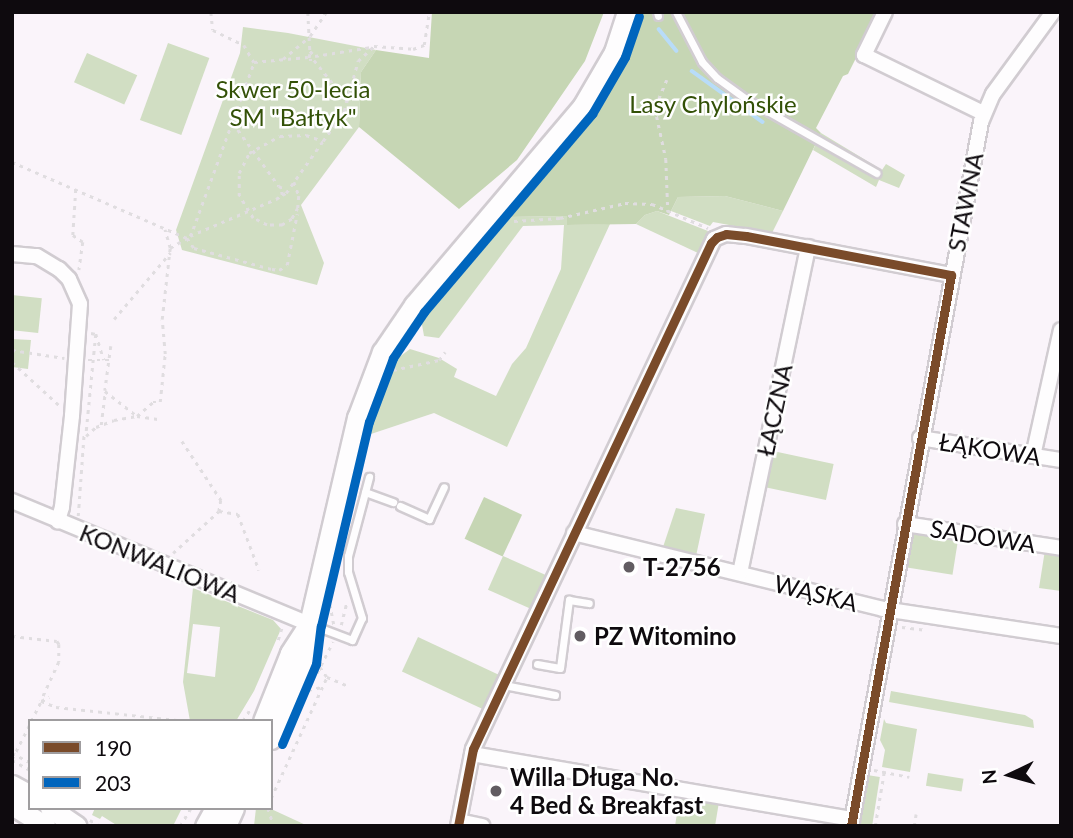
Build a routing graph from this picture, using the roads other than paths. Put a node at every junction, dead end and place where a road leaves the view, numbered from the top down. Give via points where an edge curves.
1 (627, 12) edge
2 (676, 12) edge
3 (886, 12) edge
4 (1053, 12) edge
5 (984, 113) junction
6 (876, 173) dead end
7 (808, 247) junction
8 (12, 254) edge
9 (951, 275) junction
10 (1061, 330) edge
11 (920, 438) junction
12 (1033, 456) junction
13 (1061, 460) edge
14 (369, 477) dead end
15 (444, 487) dead end
16 (365, 492) junction
17 (12, 501) edge
18 (58, 521) junction
19 (905, 524) junction
20 (574, 533) junction
21 (1061, 548) edge
22 (740, 573) junction
23 (589, 603) dead end
24 (890, 610) junction
25 (309, 624) junction
26 (1061, 636) edge
27 (537, 664) dead end
28 (503, 685) junction
29 (555, 695) dead end
30 (264, 719) edge
31 (273, 734) edge
32 (472, 754) junction
33 (12, 785) edge
34 (28, 794) edge
35 (12, 805) edge
36 (53, 810) edge
37 (214, 810) edge
38 (233, 810) edge
39 (458, 823) edge
40 (851, 823) edge
41 (45, 826) edge
42 (77, 826) edge
43 (205, 826) edge
44 (226, 826) edge
45 (482, 826) edge

1 - 25 main road via 614,52 588,98 414,305 382,352 357,418
2 - 6 lane via 702,62 717,78
3 - 5 street via 864,55
4 - 5 street, STAWNA
5 - 9 street, STAWNA
7 - 9 street
7 - 20 street via 714,233
7 - 22 street, ŁĄCZNA
8 - 18 street via 46,260 69,279 80,304 78,359
9 - 11 street, STAWNA
10 - 12 street
11 - 12 street, ŁĄKOWA
11 - 19 street, STAWNA
12 - 13 street, ŁĄKOWA
14 - 16 lane
15 - 16 lane via 429,519
16 - 25 lane via 348,556 362,618 352,640
17 - 18 street, KONWALIOWA
18 - 25 street, KONWALIOWA
19 - 21 street, SADOWA
19 - 24 street, STAWNA
20 - 22 street, WĄSKA
20 - 28 street
22 - 24 street, WĄSKA
23 - 27 lane via 569,600 560,668
24 - 26 street, WĄSKA
24 - 40 street, STAWNA
25 - 30 main road via 290,653
25 - 31 main road via 304,660
28 - 29 lane
28 - 32 street
32 - 39 street
32 - 40 street
33 - 34 main road
35 - 41 main road
36 - 42 main road
37 - 43 main road
38 - 44 main road
39 - 45 street

